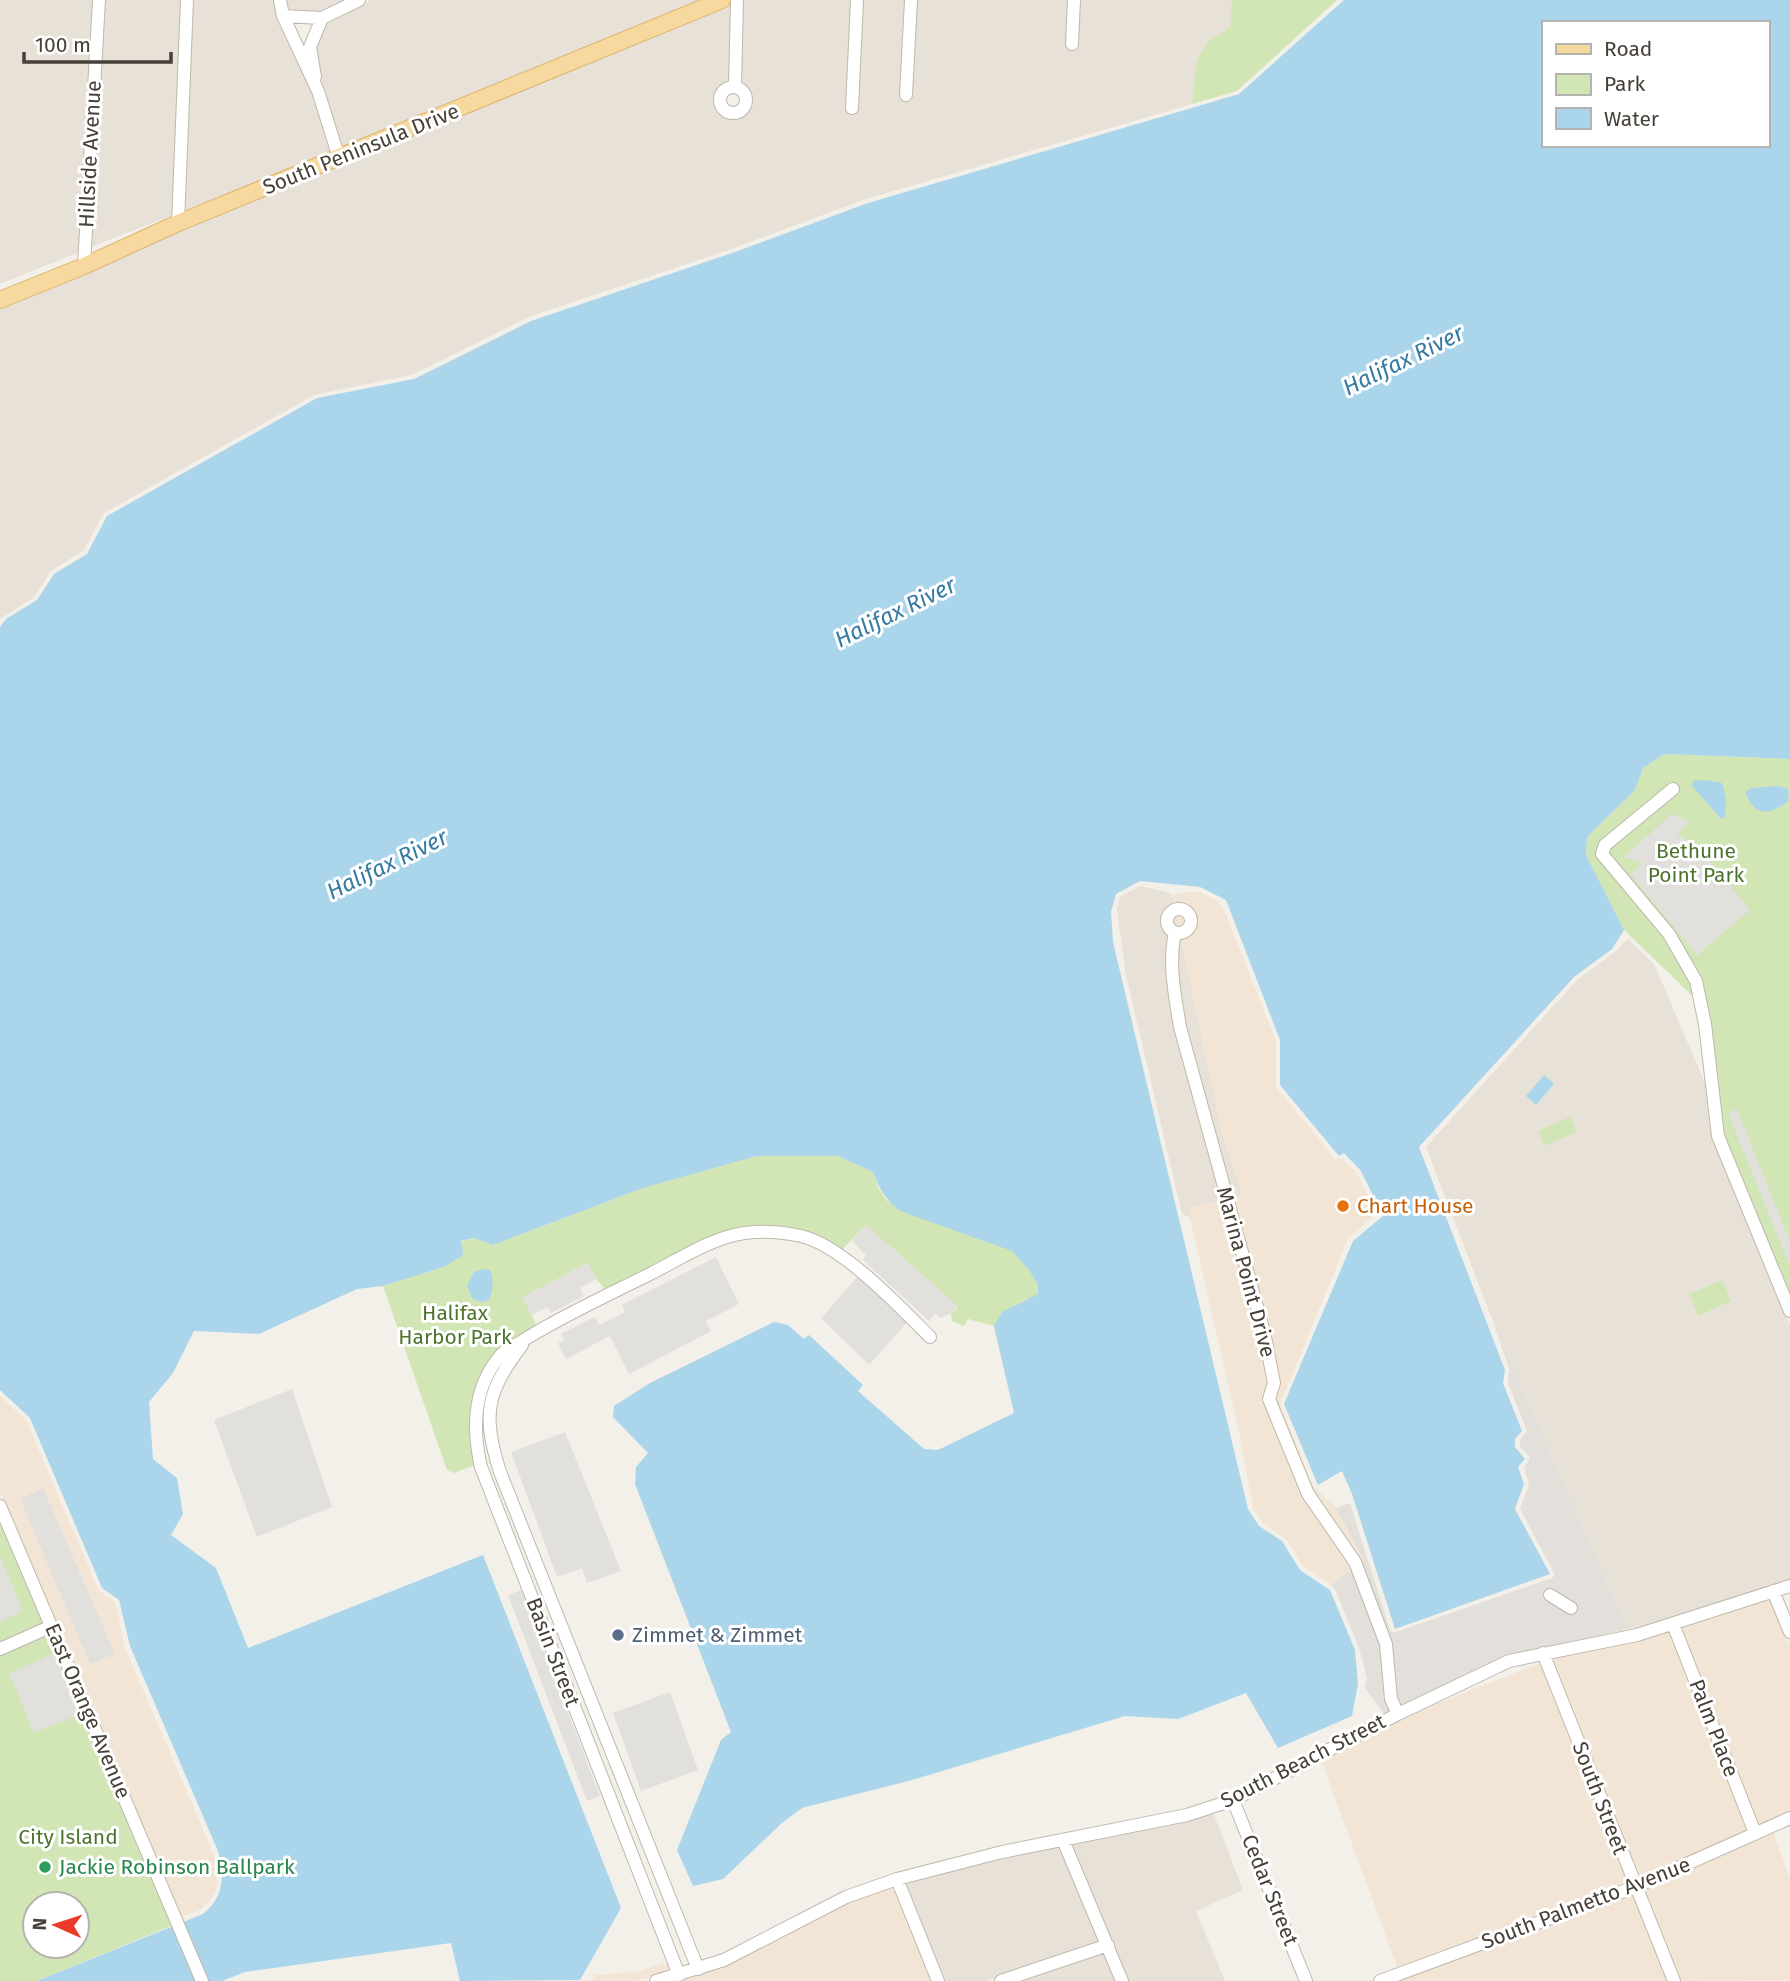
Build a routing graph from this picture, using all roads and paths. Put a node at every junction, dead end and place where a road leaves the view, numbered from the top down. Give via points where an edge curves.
1 (99, 0) edge
2 (187, 0) edge
3 (280, 0) edge
4 (359, 0) edge
5 (722, 0) edge
6 (737, 0) edge
7 (857, 0) edge
8 (911, 0) edge
9 (1074, 0) edge
10 (283, 16) junction
11 (322, 19) junction
12 (1072, 44) dead end
13 (734, 87) dead end
14 (318, 91) junction
15 (906, 95) dead end
16 (852, 108) dead end
17 (340, 158) junction
18 (178, 223) junction
19 (84, 266) junction
20 (0, 300) edge
21 (1673, 789) dead end
22 (1175, 933) dead end
23 (1790, 1311) edge
24 (930, 1337) dead end
25 (526, 1339) junction
26 (497, 1461) junction
27 (481, 1467) junction
28 (2, 1510) edge
29 (529, 1545) junction
30 (514, 1553) junction
31 (1790, 1586) edge
32 (1773, 1591) junction
33 (1550, 1595) dead end
34 (1571, 1608) dead end
35 (1673, 1623) junction
36 (52, 1626) junction
37 (1790, 1632) edge
38 (564, 1633) junction
39 (549, 1640) junction
40 (0, 1649) edge
41 (1543, 1653) junction
42 (586, 1689) junction
43 (571, 1696) junction
44 (1398, 1714) junction
45 (1233, 1800) junction
46 (634, 1811) junction
47 (619, 1818) junction
48 (1790, 1818) edge
49 (1755, 1833) junction
50 (1063, 1840) junction
51 (897, 1879) junction
52 (1635, 1887) junction
53 (1108, 1945) junction
54 (698, 1969) junction
55 (680, 1975) junction
56 (202, 1981) edge
57 (656, 1981) edge
58 (938, 1981) edge
59 (1002, 1981) edge
60 (1122, 1981) edge
61 (1306, 1981) edge
62 (1380, 1981) edge
63 (1674, 1981) edge

1 - 19 street, Hillside Avenue
2 - 18 street
3 - 10 street
4 - 11 street
5 - 17 main road, South Peninsula Drive
6 - 13 street
7 - 16 street
8 - 15 street
9 - 12 street
10 - 11 street
10 - 14 street
11 - 14 street via 310,47
14 - 17 street
17 - 18 main road, South Peninsula Drive
18 - 19 main road, South Peninsula Drive
19 - 20 main road, South Peninsula Drive
21 - 23 street via 1605,845 1602,854 1669,934 1696,981 1718,1136
22 - 44 street, Marina Point Drive via 1171,952 1180,1027 1264,1332 1274,1383 1269,1399 1308,1494 1355,1562 1386,1644 1391,1699
24 - 25 street, Basin Street via 827,1246 803,1236 767,1232 725,1237
25 - 26 street, Basin Street via 496,1383 490,1405
25 - 27 street, Basin Street via 501,1354 477,1403 475,1441
26 - 27 street
26 - 29 street, Basin Street
27 - 30 street, Basin Street
28 - 36 street, East Orange Avenue
29 - 30 street
29 - 38 street, Basin Street
30 - 39 street, Basin Street
31 - 32 street, South Beach Street
32 - 35 street, South Beach Street
32 - 37 street
33 - 34 street
35 - 41 street, South Beach Street via 1637,1635
35 - 49 street, Palm Place
36 - 40 street
36 - 56 street, East Orange Avenue
38 - 39 street
38 - 42 street, Basin Street
39 - 43 street, Basin Street
41 - 44 street, South Beach Street via 1509,1661
41 - 52 street, South Street
42 - 43 street
42 - 46 street, Basin Street
43 - 47 street, Basin Street
44 - 45 street, South Beach Street
45 - 50 street, South Beach Street via 1187,1815
45 - 61 street, Cedar Street
46 - 47 street
46 - 54 street, Basin Street
47 - 55 street, Basin Street
48 - 49 street, South Palmetto Avenue
49 - 52 street, South Palmetto Avenue
50 - 51 street, South Beach Street
50 - 53 street
51 - 54 street, South Beach Street via 846,1897
51 - 58 street
52 - 62 street, South Palmetto Avenue
52 - 63 street, South Street
53 - 59 street
53 - 60 street
54 - 55 street, South Beach Street
55 - 57 street, South Beach Street

